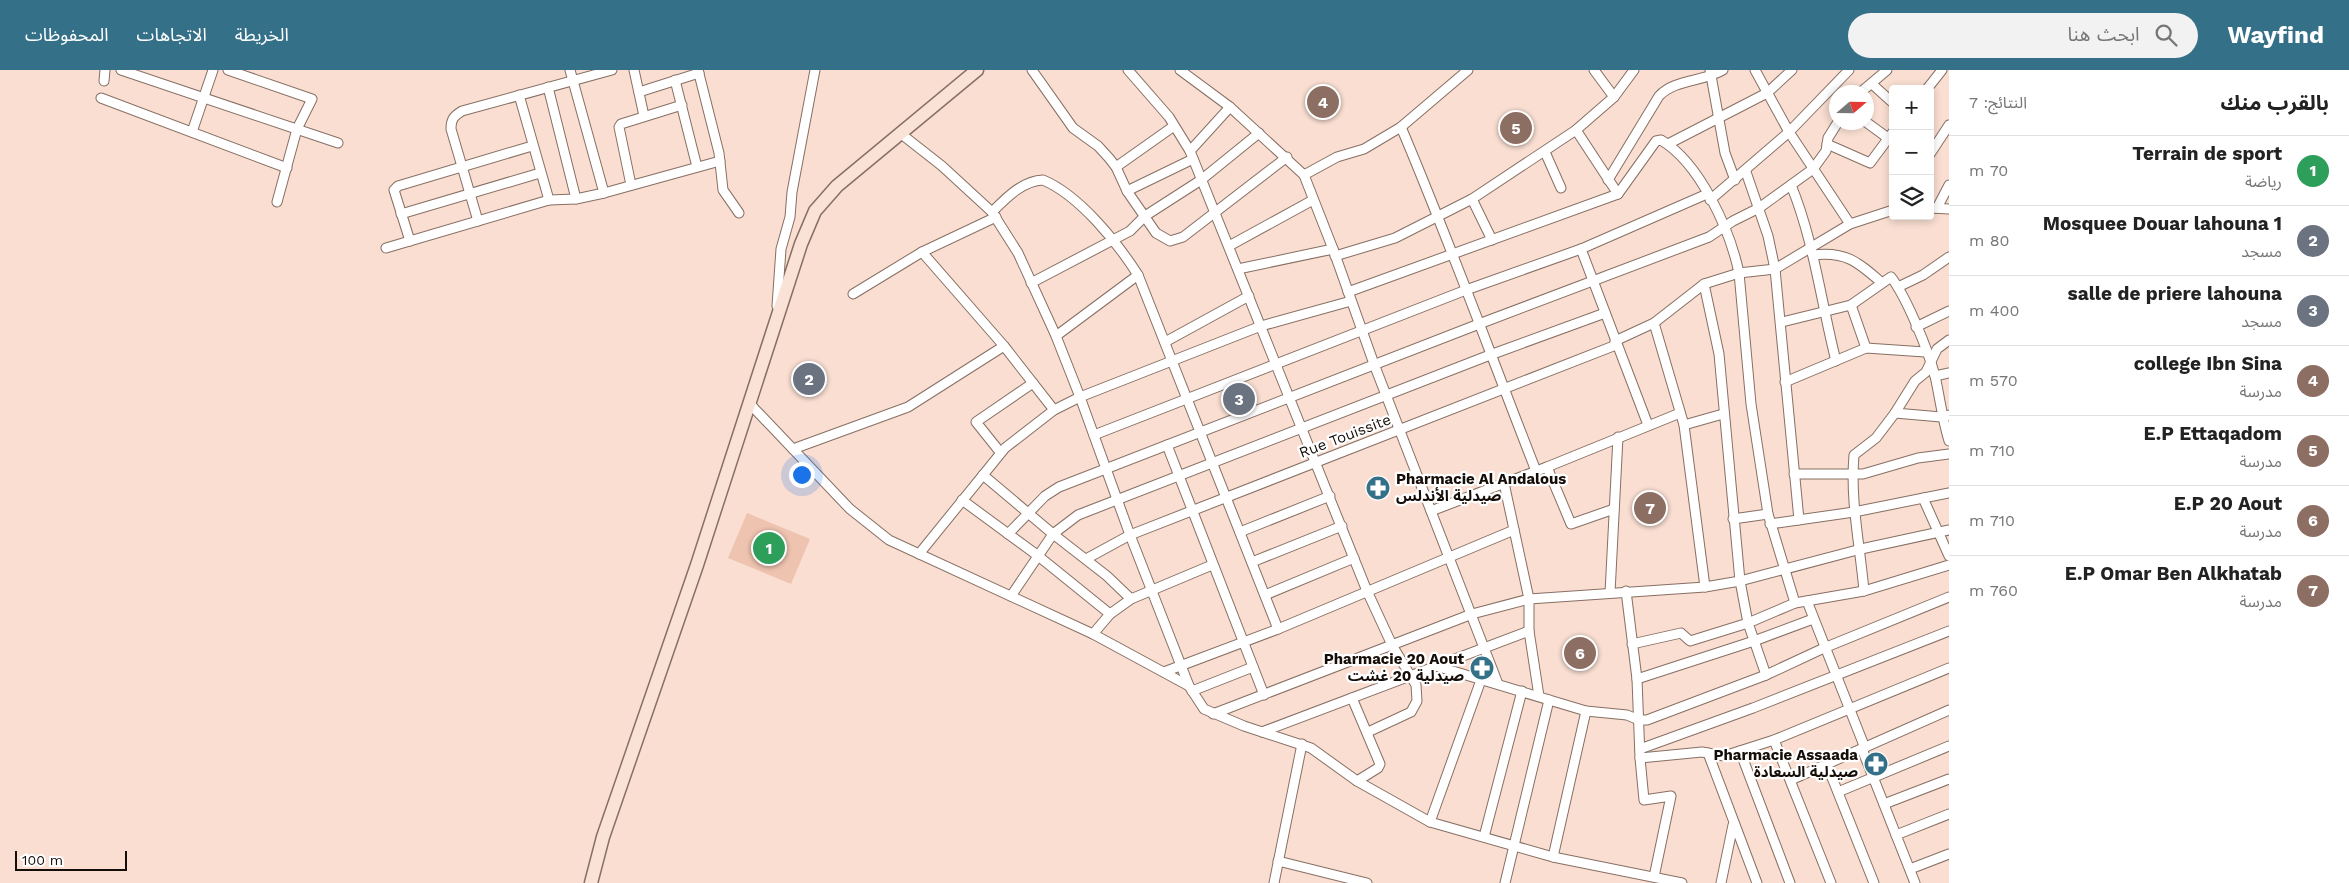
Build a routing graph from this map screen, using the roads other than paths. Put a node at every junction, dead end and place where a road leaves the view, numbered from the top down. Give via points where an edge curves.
1 (105, 70) edge
2 (121, 70) edge
3 (213, 70) edge
4 (228, 70) edge
5 (570, 70) edge
6 (612, 70) edge
7 (634, 70) edge
8 (815, 70) edge
9 (977, 70) edge
10 (1032, 70) edge
11 (1128, 70) edge
12 (1180, 70) edge
13 (1468, 70) edge
14 (1594, 70) edge
15 (1634, 70) edge
16 (1723, 70) edge
17 (1755, 70) edge
18 (1792, 70) edge
19 (1849, 70) edge
20 (1887, 70) edge
21 (699, 71) edge
22 (1938, 71) edge
23 (1710, 74) edge
24 (573, 80) junction
25 (675, 80) junction
26 (104, 81) dead end
27 (1872, 84) joint
28 (1929, 85) edge
29 (548, 87) junction
30 (639, 92) junction
31 (1767, 94) junction
32 (519, 95) junction
33 (1614, 97) junction
34 (101, 98) dead end
35 (204, 98) junction
36 (1889, 99) edge
37 (682, 106) junction
38 (1230, 107) junction
39 (644, 116) junction
40 (1718, 119) junction
41 (1949, 125) edge
42 (1174, 126) junction
43 (1400, 127) junction
44 (1874, 127) edge
45 (297, 129) junction
46 (1576, 130) junction
47 (1833, 130) edge
48 (192, 132) junction
49 (1789, 132) junction
50 (900, 133) junction
51 (1259, 133) junction
52 (1889, 136) edge
53 (1889, 139) edge
54 (1934, 140) edge
55 (338, 143) dead end
56 (1938, 143) junction
57 (1668, 144) junction
58 (1827, 144) junction
59 (532, 146) junction
60 (1934, 148) edge
61 (1544, 152) junction
62 (1191, 155) junction
63 (1287, 157) junction
64 (720, 161) junction
65 (461, 166) junction
66 (697, 167) junction
67 (1116, 167) junction
68 (287, 168) junction
69 (1813, 169) junction
70 (1746, 172) junction
71 (540, 173) junction
72 (1304, 175) junction
73 (1201, 180) junction
74 (1608, 180) junction
75 (1735, 180) junction
76 (631, 185) junction
77 (1792, 185) junction
78 (1949, 185) edge
79 (1561, 188) dead end
80 (1126, 191) junction
81 (604, 193) junction
82 (470, 194) junction
83 (1618, 194) junction
84 (1709, 197) junction
85 (1472, 198) junction
86 (576, 199) junction
87 (549, 200) junction
88 (1313, 200) junction
89 (277, 202) dead end
90 (1759, 208) junction
91 (1934, 208) edge
92 (1949, 208) edge
93 (1889, 211) edge
94 (739, 213) dead end
95 (400, 214) junction
96 (994, 214) junction
97 (1216, 214) junction
98 (1145, 216) junction
99 (1439, 217) junction
100 (478, 221) junction
101 (1850, 224) junction
102 (1724, 227) junction
103 (1492, 240) junction
104 (410, 241) junction
105 (1113, 242) junction
106 (1229, 246) junction
107 (386, 248) dead end
108 (1581, 249) junction
109 (1812, 251) junction
110 (922, 252) junction
111 (1334, 252) junction
112 (1452, 253) junction
113 (1949, 257) edge
114 (1238, 269) junction
115 (1775, 269) junction
116 (1739, 274) junction
117 (1138, 275) junction
118 (1593, 282) junction
119 (1031, 283) junction
120 (1882, 283) junction
121 (1704, 284) junction
122 (1898, 287) junction
123 (1466, 290) junction
124 (1348, 292) junction
125 (853, 294) dead end
126 (1249, 296) junction
127 (1351, 301) junction
128 (1851, 306) junction
129 (1949, 311) edge
130 (1605, 313) junction
131 (1824, 314) junction
132 (776, 322) junction
133 (1782, 322) junction
134 (1654, 323) junction
135 (1478, 324) junction
136 (1261, 326) junction
137 (1916, 327) junction
138 (1362, 332) junction
139 (1056, 336) junction
140 (1949, 340) edge
141 (1165, 342) junction
142 (1616, 343) junction
143 (1004, 346) junction
144 (1866, 348) junction
145 (1925, 352) junction
146 (1490, 355) junction
147 (1836, 361) junction
148 (1173, 362) junction
149 (1374, 364) junction
150 (1276, 365) junction
151 (1930, 365) junction
152 (1949, 373) edge
153 (1935, 376) junction
154 (1785, 382) junction
155 (1033, 383) junction
156 (1504, 390) junction
157 (1386, 395) junction
158 (1080, 397) junction
159 (1289, 398) junction
160 (1188, 399) junction
161 (750, 404) junction
162 (1054, 410) junction
163 (1680, 413) junction
164 (1723, 414) junction
165 (1895, 414) junction
166 (1945, 416) edge
167 (1648, 425) junction
168 (1684, 425) junction
169 (1301, 428) junction
170 (1399, 429) junction
171 (1201, 432) junction
172 (1094, 435) junction
173 (1618, 438) junction
174 (1949, 441) edge
175 (1167, 446) junction
176 (793, 449) junction
177 (1000, 452) junction
178 (1949, 454) edge
179 (1314, 462) junction
180 (1212, 463) junction
181 (1547, 467) junction
182 (1106, 469) junction
183 (1536, 471) junction
184 (1794, 474) junction
185 (983, 475) junction
186 (1852, 475) junction
187 (1179, 476) junction
188 (1504, 483) junction
189 (1949, 493) edge
190 (1330, 496) junction
191 (1226, 497) junction
192 (1118, 498) junction
193 (1923, 498) junction
194 (962, 500) junction
195 (1614, 509) junction
196 (1192, 510) junction
197 (1431, 511) junction
198 (1028, 512) junction
199 (1854, 512) junction
200 (1768, 514) junction
201 (1733, 519) junction
202 (1799, 520) junction
203 (1770, 524) junction
204 (1342, 526) junction
205 (1514, 530) junction
206 (1949, 530) edge
207 (1240, 532) junction
208 (1937, 533) junction
209 (1008, 534) junction
210 (1053, 534) junction
211 (1130, 535) junction
212 (1860, 549) junction
213 (919, 554) junction
214 (1037, 555) junction
215 (1949, 556) edge
216 (1449, 557) junction
217 (1354, 558) junction
218 (1086, 559) junction
219 (1252, 562) junction
220 (1212, 565) junction
221 (1949, 565) edge
222 (1786, 569) junction
223 (1740, 581) junction
224 (1706, 587) junction
225 (1152, 590) junction
226 (1368, 591) junction
227 (1626, 591) junction
228 (1864, 591) junction
229 (1610, 593) junction
230 (1264, 595) junction
231 (1011, 596) junction
232 (1949, 597) edge
233 (1131, 599) junction
234 (1529, 599) junction
235 (1806, 601) junction
236 (1795, 603) junction
237 (1110, 614) junction
238 (1472, 614) junction
239 (1813, 619) junction
240 (1748, 622) junction
241 (1278, 629) junction
242 (1529, 631) junction
243 (1949, 631) edge
244 (1093, 634) junction
245 (1754, 641) junction
246 (1243, 642) junction
247 (1632, 644) junction
248 (1392, 645) junction
249 (1485, 647) junction
250 (1824, 648) junction
251 (1181, 665) junction
252 (1436, 666) junction
253 (1253, 667) junction
254 (1949, 668) edge
255 (1164, 672) junction
256 (1766, 674) junction
257 (1411, 675) junction
258 (1835, 676) junction
259 (1637, 679) junction
260 (1481, 680) junction
261 (1498, 684) junction
262 (1190, 688) junction
263 (1522, 692) junction
264 (1264, 695) junction
265 (1538, 696) junction
266 (1352, 698) junction
267 (1549, 700) junction
268 (1849, 709) junction
269 (1949, 710) edge
270 (1586, 712) junction
271 (1213, 714) junction
272 (1639, 720) junction
273 (1262, 732) junction
274 (1368, 732) junction
275 (1774, 740) junction
276 (1302, 744) junction
277 (1949, 746) edge
278 (1864, 748) junction
279 (1740, 751) junction
280 (1640, 753) junction
281 (1708, 753) junction
282 (1827, 765) junction
283 (1873, 777) junction
284 (1949, 779) edge
285 (1791, 780) junction
286 (1357, 781) junction
287 (1838, 792) junction
288 (1884, 804) junction
289 (1949, 814) edge
290 (1430, 822) junction
291 (1733, 825) junction
292 (1896, 835) junction
293 (1484, 838) junction
294 (1514, 847) junction
295 (1949, 854) edge
296 (1553, 857) junction
297 (1278, 861) junction
298 (1910, 869) junction
299 (1654, 877) junction
300 (591, 883) edge
301 (1274, 883) edge
302 (1367, 883) edge
303 (1505, 883) edge
304 (1682, 883) edge
305 (1721, 883) edge
306 (1757, 883) edge
307 (1790, 883) edge
308 (1831, 883) edge
309 (1874, 883) edge
310 (1915, 883) edge

1 - 26 street
2 - 35 street
3 - 35 street
4 - 45 street via 312,99
5 - 24 street
6 - 24 street
7 - 30 street
8 - 132 street via 790,217 781,248
9 - 50 main road
10 - 67 street via 1072,128 1098,146
11 - 42 street via 1152,95
12 - 38 street
13 - 43 street
14 - 33 street
15 - 33 street
16 - 23 street
17 - 31 street
18 - 31 street
19 - 49 street
20 - 27 street
21 - 25 street
21 - 64 street
22 - 28 street
23 - 40 street
23 - 74 street via 1665,89
24 - 29 street
24 - 81 street
25 - 30 street
25 - 37 street
27 - 36 street
29 - 32 street
29 - 86 street
30 - 39 street
31 - 40 street
31 - 49 street
32 - 59 street
32 - 65 street via 455,115 451,129
33 - 46 street
34 - 48 street
35 - 45 street
35 - 48 street
37 - 39 street
37 - 66 street
38 - 51 street
38 - 62 street
39 - 76 street via 619,127
40 - 57 street
40 - 75 street via 1724,153
41 - 56 street
42 - 62 street
42 - 67 street
43 - 72 street via 1364,149 1337,157
43 - 99 street
44 - 52 street
45 - 55 street
45 - 68 street
46 - 61 street
46 - 74 street
47 - 58 street
48 - 68 street
49 - 69 street
49 - 70 street
50 - 96 street
50 - 132 main road via 837,186 815,211 800,244
51 - 63 street
51 - 73 street
53 - 58 street via 1870,163
54 - 56 street
56 - 60 street
57 - 83 street via 1656,141
57 - 84 street
58 - 69 street via 1826,151
59 - 65 street
59 - 71 street
61 - 79 street
61 - 85 street
62 - 73 street
62 - 80 street
63 - 72 street
63 - 97 street
64 - 66 street
64 - 94 street via 723,190
65 - 82 street
65 - 95 street via 398,186 394,190
66 - 76 street
67 - 80 street
68 - 89 street
69 - 77 street
69 - 101 street
70 - 75 street
70 - 90 street
71 - 82 street
71 - 87 street
72 - 88 street
73 - 97 street
73 - 98 street
74 - 83 street
75 - 84 street
76 - 81 street
77 - 90 street
77 - 109 street
78 - 91 street
80 - 98 street
81 - 86 street
82 - 95 street
82 - 100 street
83 - 103 street
84 - 102 street
84 - 108 street
85 - 99 street
85 - 103 street
86 - 87 street
87 - 100 street
88 - 106 street
88 - 111 street
90 - 102 street
90 - 115 street
91 - 92 street
93 - 101 street
95 - 104 street
96 - 105 street via 1009,195 1026,184 1043,180 1072,199
96 - 110 street
96 - 119 street via 1018,253
97 - 98 street via 1183,237 1170,241 1156,234
97 - 106 street
98 - 105 street via 1130,232
99 - 111 street via 1396,238
99 - 112 street
100 - 104 street
101 - 109 street
102 - 116 street
102 - 118 street via 1680,249
103 - 112 street
104 - 107 street
105 - 117 street
105 - 119 street
106 - 114 street
108 - 118 street
108 - 123 street
109 - 115 street
109 - 120 street via 1842,254
109 - 131 street
110 - 125 street
110 - 143 street
111 - 114 street
111 - 124 street
112 - 123 street
112 - 124 street
113 - 122 street
114 - 126 street
115 - 116 street
115 - 133 street
116 - 121 street
116 - 200 street via 1751,404
117 - 139 street
117 - 141 street
118 - 130 street
118 - 135 street
119 - 139 street
120 - 122 street via 1889,276
120 - 128 street
121 - 134 street, Rue Touissite
121 - 164 street via 1715,330
122 - 137 street
123 - 135 street
123 - 138 street
124 - 127 street
126 - 136 street
126 - 141 street
127 - 136 street
127 - 138 street
128 - 131 street
128 - 144 street
129 - 137 street
130 - 142 street
130 - 146 street
131 - 133 street
131 - 147 street
132 - 161 main road
133 - 154 street
134 - 142 street, Rue Touissite
134 - 163 street
135 - 146 street
135 - 149 street
136 - 148 street
136 - 150 street
137 - 145 street
138 - 149 street
138 - 150 street
139 - 158 street
140 - 151 street via 1937,349
141 - 148 street
142 - 156 street, Rue Touissite
142 - 167 street
143 - 155 street
143 - 176 street via 908,407
144 - 145 street
144 - 147 street
145 - 151 street
146 - 156 street
146 - 157 street
147 - 154 street
148 - 158 street
148 - 160 street
149 - 157 street
149 - 159 street
150 - 159 street
150 - 160 street
151 - 153 street
151 - 165 street via 1915,381
152 - 153 street
153 - 166 street
154 - 184 street
155 - 162 street
155 - 177 street via 976,422
156 - 170 street, Rue Touissite
156 - 183 street
157 - 169 street
157 - 170 street
158 - 162 street
158 - 172 street
159 - 169 street
159 - 171 street
160 - 171 street
160 - 172 street
161 - 176 street
161 - 300 main road via 603,837
162 - 177 street
163 - 167 street
163 - 168 street
164 - 168 street
164 - 201 street
165 - 166 street
165 - 186 street via 1876,438 1856,452
166 - 174 street
167 - 173 street
168 - 224 street
169 - 179 street
169 - 180 street
170 - 179 street, Rue Touissite
170 - 197 street
171 - 175 street
171 - 180 street
172 - 182 street
173 - 181 street
173 - 195 street
175 - 182 street
175 - 187 street
176 - 213 street via 866,523 889,540
177 - 185 street
178 - 186 street via 1918,458 1876,472
179 - 190 street
179 - 191 street, Rue Touissite
180 - 187 street
180 - 191 street
181 - 183 street
181 - 195 street via 1571,524
182 - 192 street
182 - 198 street via 1059,487
183 - 188 street
184 - 186 street
184 - 202 street
185 - 194 street
185 - 198 street
186 - 199 street
187 - 192 street
187 - 196 street
188 - 197 street
188 - 205 street
189 - 193 street
190 - 204 street
190 - 207 street
191 - 196 street, Rue Touissite
191 - 207 street
192 - 210 street via 1071,518
192 - 211 street
193 - 199 street
193 - 208 street
194 - 209 street
194 - 213 street
195 - 229 street
196 - 211 street, Rue Touissite
196 - 220 street
197 - 216 street
198 - 209 street
198 - 210 street
199 - 202 street
199 - 212 street
200 - 201 street
200 - 203 street
201 - 223 street
202 - 203 street
203 - 222 street
204 - 217 street
204 - 219 street
205 - 216 street
205 - 234 street
206 - 208 street
207 - 219 street
208 - 212 street
208 - 215 street
209 - 214 street
210 - 214 street
210 - 218 street
211 - 218 street, Rue Touissite
211 - 225 street
212 - 222 street
212 - 228 street
213 - 231 street
214 - 231 street
214 - 237 street
216 - 226 street
216 - 238 street
217 - 226 street
217 - 230 street
218 - 233 street
219 - 230 street
220 - 225 street
220 - 246 street
221 - 228 street
222 - 223 street
222 - 236 street
223 - 224 street
223 - 240 street
224 - 227 street
225 - 233 street
225 - 251 street
226 - 241 street
226 - 248 street
227 - 229 street
227 - 247 street
228 - 235 street
229 - 234 street
230 - 241 street
231 - 244 street
232 - 250 street
233 - 237 street
234 - 238 street
234 - 242 street
235 - 236 street
235 - 239 street
236 - 240 street
237 - 244 street
238 - 248 street
238 - 249 street
239 - 245 street
239 - 250 street
240 - 245 street
240 - 247 street via 1690,640 1681,633
241 - 246 street
242 - 249 street
242 - 265 street
243 - 258 street
244 - 255 street
245 - 256 street
245 - 259 street
246 - 251 street
246 - 253 street
247 - 259 street
248 - 257 street
248 - 264 street
249 - 252 street
249 - 261 street
250 - 256 street
250 - 258 street
251 - 255 street
251 - 262 street
252 - 257 street
252 - 260 street
253 - 262 street
253 - 264 street
254 - 268 street
255 - 262 street
256 - 272 street via 1654,718
257 - 266 street
257 - 274 street via 1416,685 1417,701 1411,712
258 - 268 street
258 - 280 street
259 - 272 street
260 - 261 street
260 - 290 street
261 - 263 street
262 - 271 street via 1204,709
263 - 265 street
263 - 293 street
264 - 271 street
265 - 267 street
266 - 273 street
266 - 274 street
267 - 270 street
267 - 294 street
268 - 275 street
268 - 278 street
269 - 278 street
270 - 272 street via 1627,715
270 - 296 street
271 - 273 street
272 - 280 street
273 - 276 street
274 - 286 street via 1380,764
275 - 279 street
275 - 285 street
276 - 286 street
276 - 297 street
277 - 283 street
278 - 282 street
278 - 283 street
279 - 281 street via 1724,756
279 - 307 street
280 - 281 street
280 - 299 street via 1644,800 1671,796
281 - 291 street
282 - 285 street
282 - 287 street
283 - 287 street
283 - 288 street
284 - 288 street
285 - 308 street
286 - 290 street
287 - 309 street
288 - 292 street
289 - 292 street
290 - 293 street
291 - 305 street
291 - 306 street
292 - 298 street
293 - 294 street
294 - 296 street
294 - 303 street
295 - 298 street
296 - 299 street
297 - 301 street
297 - 302 street
298 - 310 street
299 - 304 street

